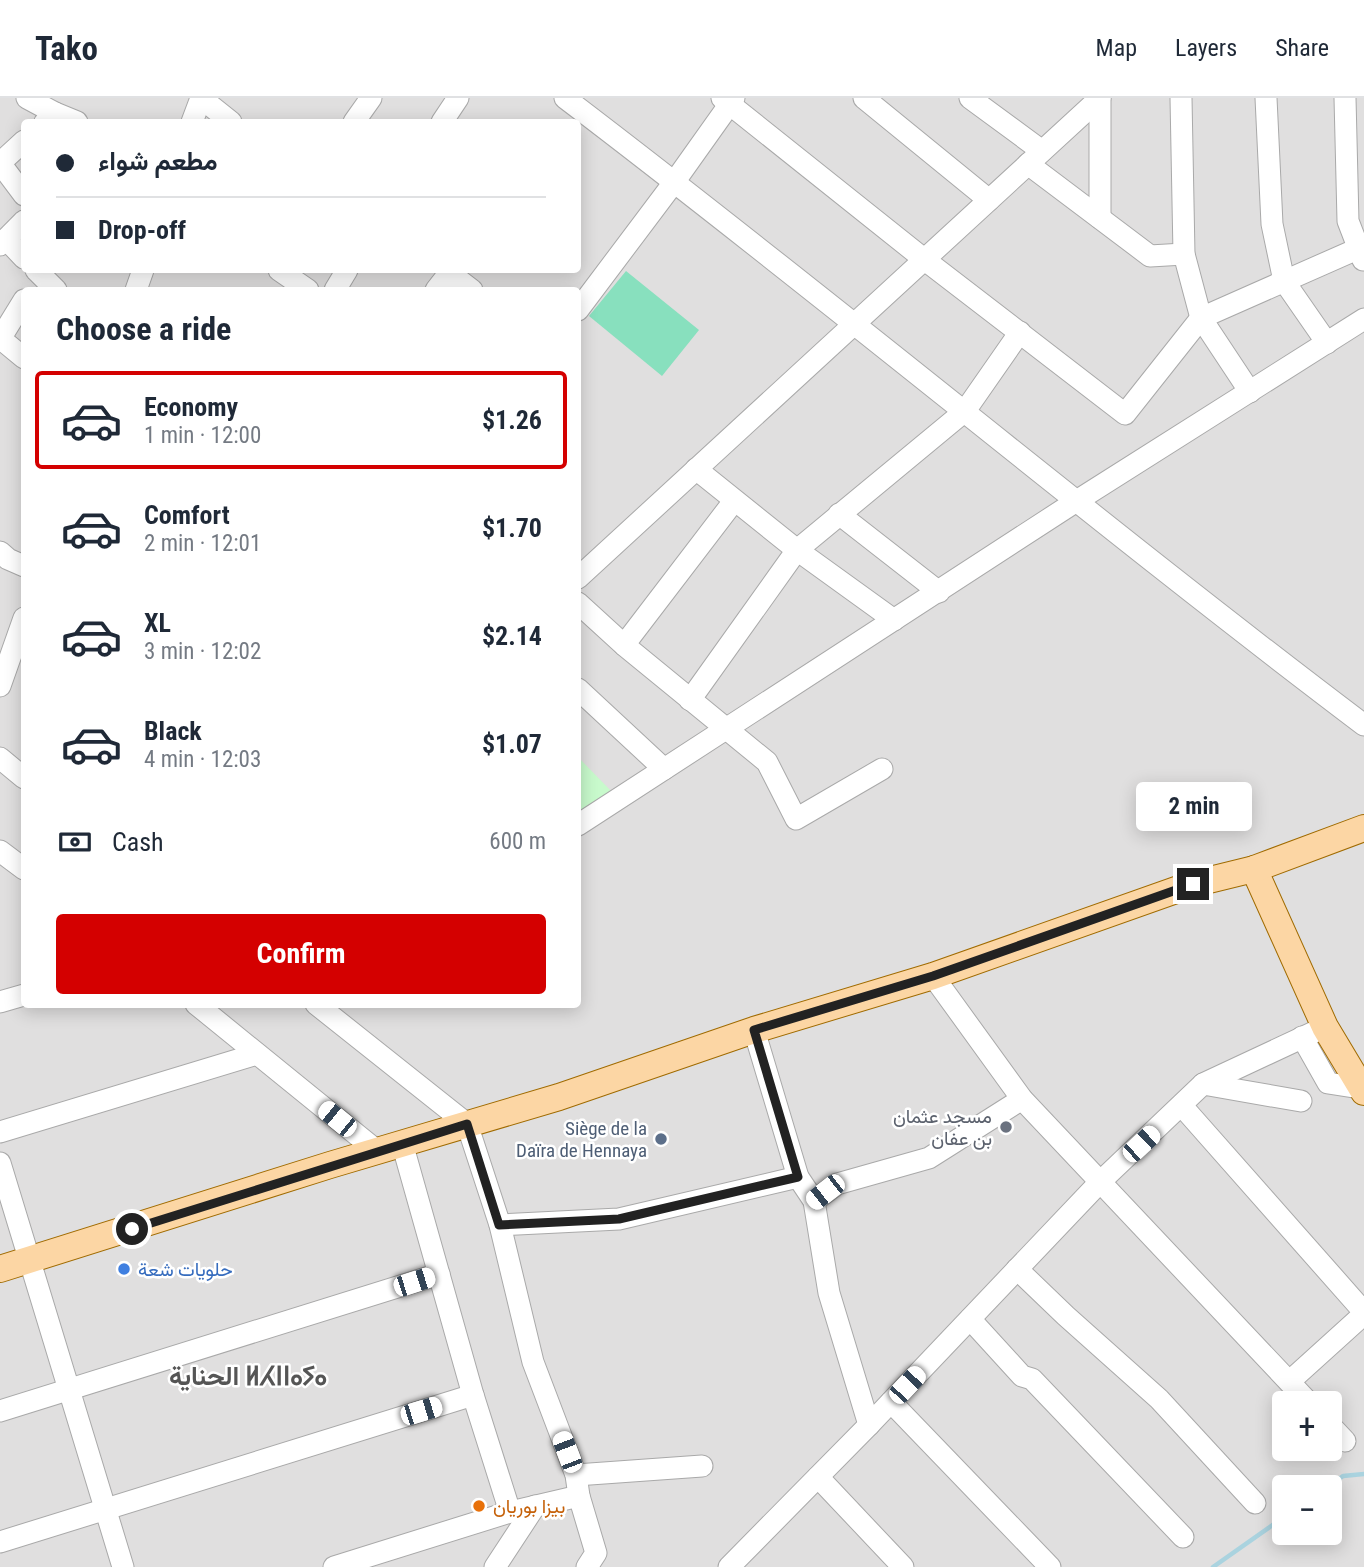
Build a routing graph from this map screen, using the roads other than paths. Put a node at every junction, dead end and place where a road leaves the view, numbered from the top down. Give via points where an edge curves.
1 (27, 98) edge
2 (201, 98) edge
3 (371, 98) edge
4 (458, 98) edge
5 (565, 98) edge
6 (864, 98) edge
7 (970, 98) edge
8 (1181, 98) edge
9 (1266, 98) edge
10 (1345, 98) edge
11 (729, 100) edge
12 (50, 118) edge
13 (193, 119) edge
14 (227, 119) edge
15 (356, 119) edge
16 (444, 119) edge
17 (21, 144) edge
18 (1035, 158) junction
19 (0, 163) edge
20 (675, 181) junction
21 (21, 191) edge
22 (989, 200) junction
23 (1100, 219) junction
24 (21, 224) edge
25 (3, 242) edge
26 (1362, 252) edge
27 (1184, 254) junction
28 (21, 256) edge
29 (925, 260) junction
30 (284, 273) edge
31 (451, 273) edge
32 (35, 278) edge
33 (1283, 281) junction
34 (51, 287) edge
35 (304, 287) edge
36 (468, 287) edge
37 (21, 305) edge
38 (581, 306) edge
39 (1201, 318) junction
40 (1364, 320) edge
41 (856, 323) junction
42 (1020, 332) junction
43 (0, 339) edge
44 (1327, 343) junction
45 (21, 356) edge
46 (1250, 392) junction
47 (965, 411) junction
48 (696, 470) junction
49 (734, 501) junction
50 (1075, 502) junction
51 (839, 514) junction
52 (796, 550) junction
53 (0, 552) edge
54 (21, 565) edge
55 (581, 575) edge
56 (939, 592) junction
57 (581, 606) edge
58 (894, 620) junction
59 (21, 626) edge
60 (624, 645) junction
61 (0, 686) edge
62 (581, 692) edge
63 (690, 700) junction
64 (1364, 726) edge
65 (726, 730) junction
66 (0, 758) edge
67 (664, 769) junction
68 (882, 769) dead end
69 (21, 776) edge
70 (581, 823) edge
71 (1364, 828) edge
72 (0, 850) edge
73 (21, 867) edge
74 (1254, 869) junction
75 (21, 870) edge
76 (0, 875) edge
77 (933, 976) junction
78 (21, 996) edge
79 (0, 1002) edge
80 (201, 1008) edge
81 (321, 1008) edge
82 (754, 1030) junction
83 (1313, 1032) junction
84 (257, 1054) junction
85 (1203, 1084) junction
86 (1362, 1090) edge
87 (1022, 1099) junction
88 (1301, 1101) dead end
89 (1182, 1106) junction
90 (467, 1124) junction
91 (0, 1132) edge
92 (402, 1143) junction
93 (376, 1152) junction
94 (0, 1163) edge
95 (798, 1177) junction
96 (1100, 1182) junction
97 (814, 1201) junction
98 (499, 1225) junction
99 (29, 1261) junction
100 (0, 1269) edge
101 (1017, 1269) junction
102 (439, 1275) junction
103 (1364, 1313) edge
104 (970, 1320) junction
105 (1290, 1381) junction
106 (68, 1391) junction
107 (1299, 1391) edge
108 (473, 1395) junction
109 (891, 1402) junction
110 (0, 1411) edge
111 (869, 1425) junction
112 (1342, 1438) edge
113 (1345, 1441) dead end
114 (702, 1466) dead end
115 (817, 1478) junction
116 (577, 1485) junction
117 (1255, 1503) dead end
118 (535, 1506) junction
119 (105, 1508) junction
120 (510, 1511) junction
121 (1183, 1537) dead end
122 (0, 1542) edge
123 (597, 1562) edge
124 (123, 1567) edge
125 (334, 1567) edge
126 (495, 1567) edge
127 (729, 1567) edge
128 (903, 1567) edge
129 (1050, 1567) edge

1 - 12 street
2 - 13 street
2 - 14 street
3 - 15 street
4 - 16 street
5 - 20 street
6 - 22 street
7 - 18 street
8 - 27 street
9 - 33 street via 1272,224
10 - 26 street via 1348,221
11 - 20 street
11 - 29 street
17 - 19 street
18 - 22 street
18 - 23 street
18 - 23 street via 1100,98
19 - 21 street
20 - 38 street
20 - 41 street
22 - 29 street
23 - 27 street via 1150,256
24 - 25 street
25 - 28 street
26 - 33 street
27 - 39 street
29 - 41 street
29 - 42 street
30 - 35 street
31 - 36 street
32 - 34 street
33 - 39 street
33 - 44 street
37 - 43 street
39 - 42 street via 1125,414
39 - 46 street
40 - 44 street
41 - 47 street
41 - 48 street
42 - 47 street
43 - 45 street
44 - 46 street
46 - 50 street
47 - 50 street
47 - 51 street
48 - 49 street
48 - 55 street
49 - 52 street
49 - 60 street
50 - 56 street
50 - 64 street
51 - 52 street
51 - 56 street
52 - 58 street
52 - 63 street
53 - 54 street
56 - 58 street
57 - 60 street
58 - 65 street
59 - 61 street
60 - 63 street
62 - 67 street
63 - 65 street
65 - 67 street
65 - 68 street via 767,762 796,819
66 - 69 street
67 - 70 street
71 - 74 main road
72 - 73 street
74 - 77 main road via 1193,884
74 - 83 main road
75 - 76 street
77 - 82 main road
77 - 87 street
78 - 79 street
80 - 84 street
81 - 90 street
82 - 90 main road
82 - 95 street
83 - 85 street
83 - 86 main road
84 - 91 street
84 - 93 street
85 - 88 street
85 - 89 street
87 - 96 street
87 - 97 street via 929,1158 837,1184
89 - 96 street
89 - 103 street
90 - 92 main road
90 - 98 street
92 - 93 main road
92 - 102 street
93 - 99 main road
94 - 99 street
95 - 97 street
95 - 98 street via 619,1219
96 - 101 street
96 - 105 street
97 - 111 street via 829,1293
98 - 116 street via 533,1362
99 - 100 main road
99 - 106 street
101 - 104 street
101 - 117 street via 1159,1399
102 - 106 street
102 - 108 street
103 - 105 street
104 - 109 street
104 - 121 street
105 - 107 street
106 - 110 street
106 - 119 street
108 - 119 street
108 - 120 street
109 - 111 street
109 - 129 street
111 - 115 street
112 - 113 street
114 - 116 street
115 - 127 street
115 - 128 street
116 - 118 street
116 - 123 street
118 - 120 street
118 - 126 street
119 - 122 street
119 - 124 street
120 - 125 street

